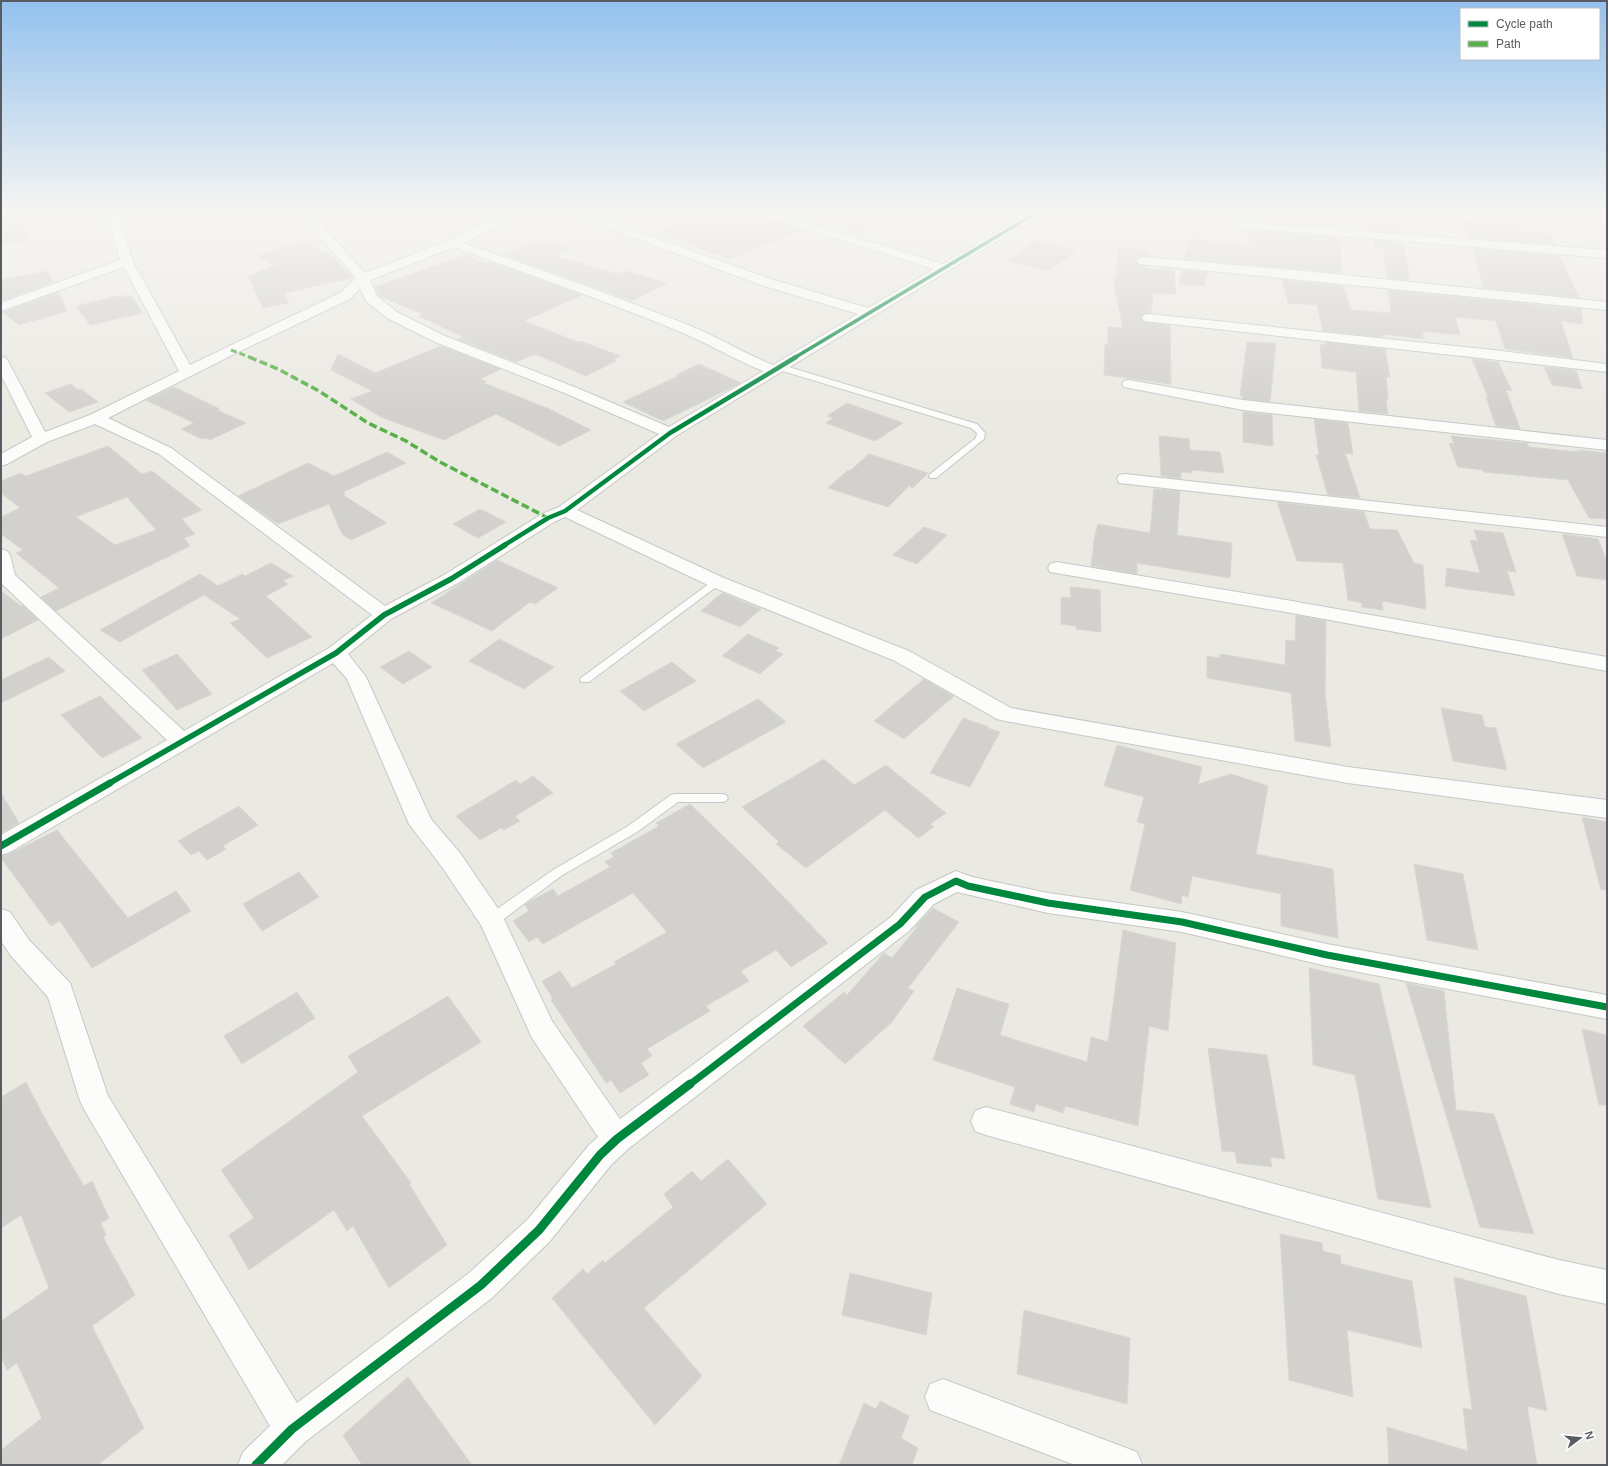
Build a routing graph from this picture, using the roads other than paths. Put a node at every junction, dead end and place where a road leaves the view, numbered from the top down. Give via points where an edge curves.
1 (80, 278) edge
2 (136, 278) edge
3 (363, 278) joint
4 (552, 278) edge
5 (756, 278) edge
6 (927, 278) edge
7 (1337, 278) edge
8 (1, 306) edge
9 (1607, 306) edge
10 (869, 313) junction
11 (1149, 318) dead end
12 (1, 361) edge
13 (777, 368) junction
14 (1607, 368) edge
15 (187, 372) junction
16 (1129, 384) dead end
17 (96, 418) junction
18 (670, 433) junction
19 (42, 439) junction
20 (1607, 445) edge
21 (1, 461) edge
22 (933, 476) dead end
23 (1125, 479) dead end
24 (565, 511) junction
25 (1607, 532) edge
26 (1, 555) edge
27 (1057, 568) dead end
28 (717, 582) junction
29 (384, 615) junction
30 (336, 653) junction
31 (1607, 664) edge
32 (585, 680) dead end
33 (182, 742) junction
34 (722, 798) dead end
35 (1607, 809) edge
36 (1, 846) edge
37 (1, 919) edge
38 (492, 920) junction
39 (1607, 1007) edge
40 (986, 1121) dead end
41 (617, 1139) junction
42 (1607, 1287) edge
43 (943, 1397) dead end
44 (292, 1429) junction
45 (256, 1465) edge
46 (1124, 1465) edge

1 - 8 street
2 - 15 street
3 - 15 street via 345,296
3 - 18 street via 371,298 392,315 426,332
4 - 13 street via 681,327 744,358
5 - 10 street
6 - 10 street
7 - 9 street
10 - 13 street
11 - 14 street via 1282,334 1525,357
12 - 19 street
13 - 18 street
13 - 22 lane via 979,429 980,439
15 - 17 street
16 - 20 street via 1243,406
17 - 19 street
17 - 29 street via 165,451
18 - 24 street
19 - 21 street
23 - 25 street
24 - 28 street
24 - 29 street via 548,518 451,578
26 - 33 street via 6,577
27 - 31 street
28 - 32 lane
28 - 35 street via 902,656 1005,714 1348,775
29 - 30 street
30 - 33 street
30 - 38 street via 356,677 422,824 451,860
33 - 36 street
34 - 38 lane via 675,798 664,808 557,874
37 - 44 street via 20,948 60,991 95,1101
38 - 41 street via 542,1029
39 - 41 street via 1327,955 1182,922 1048,903 968,886 956,881 925,897 900,924
40 - 42 street via 1559,1277
41 - 44 street via 600,1155 539,1230 481,1285
43 - 46 street
44 - 45 street

